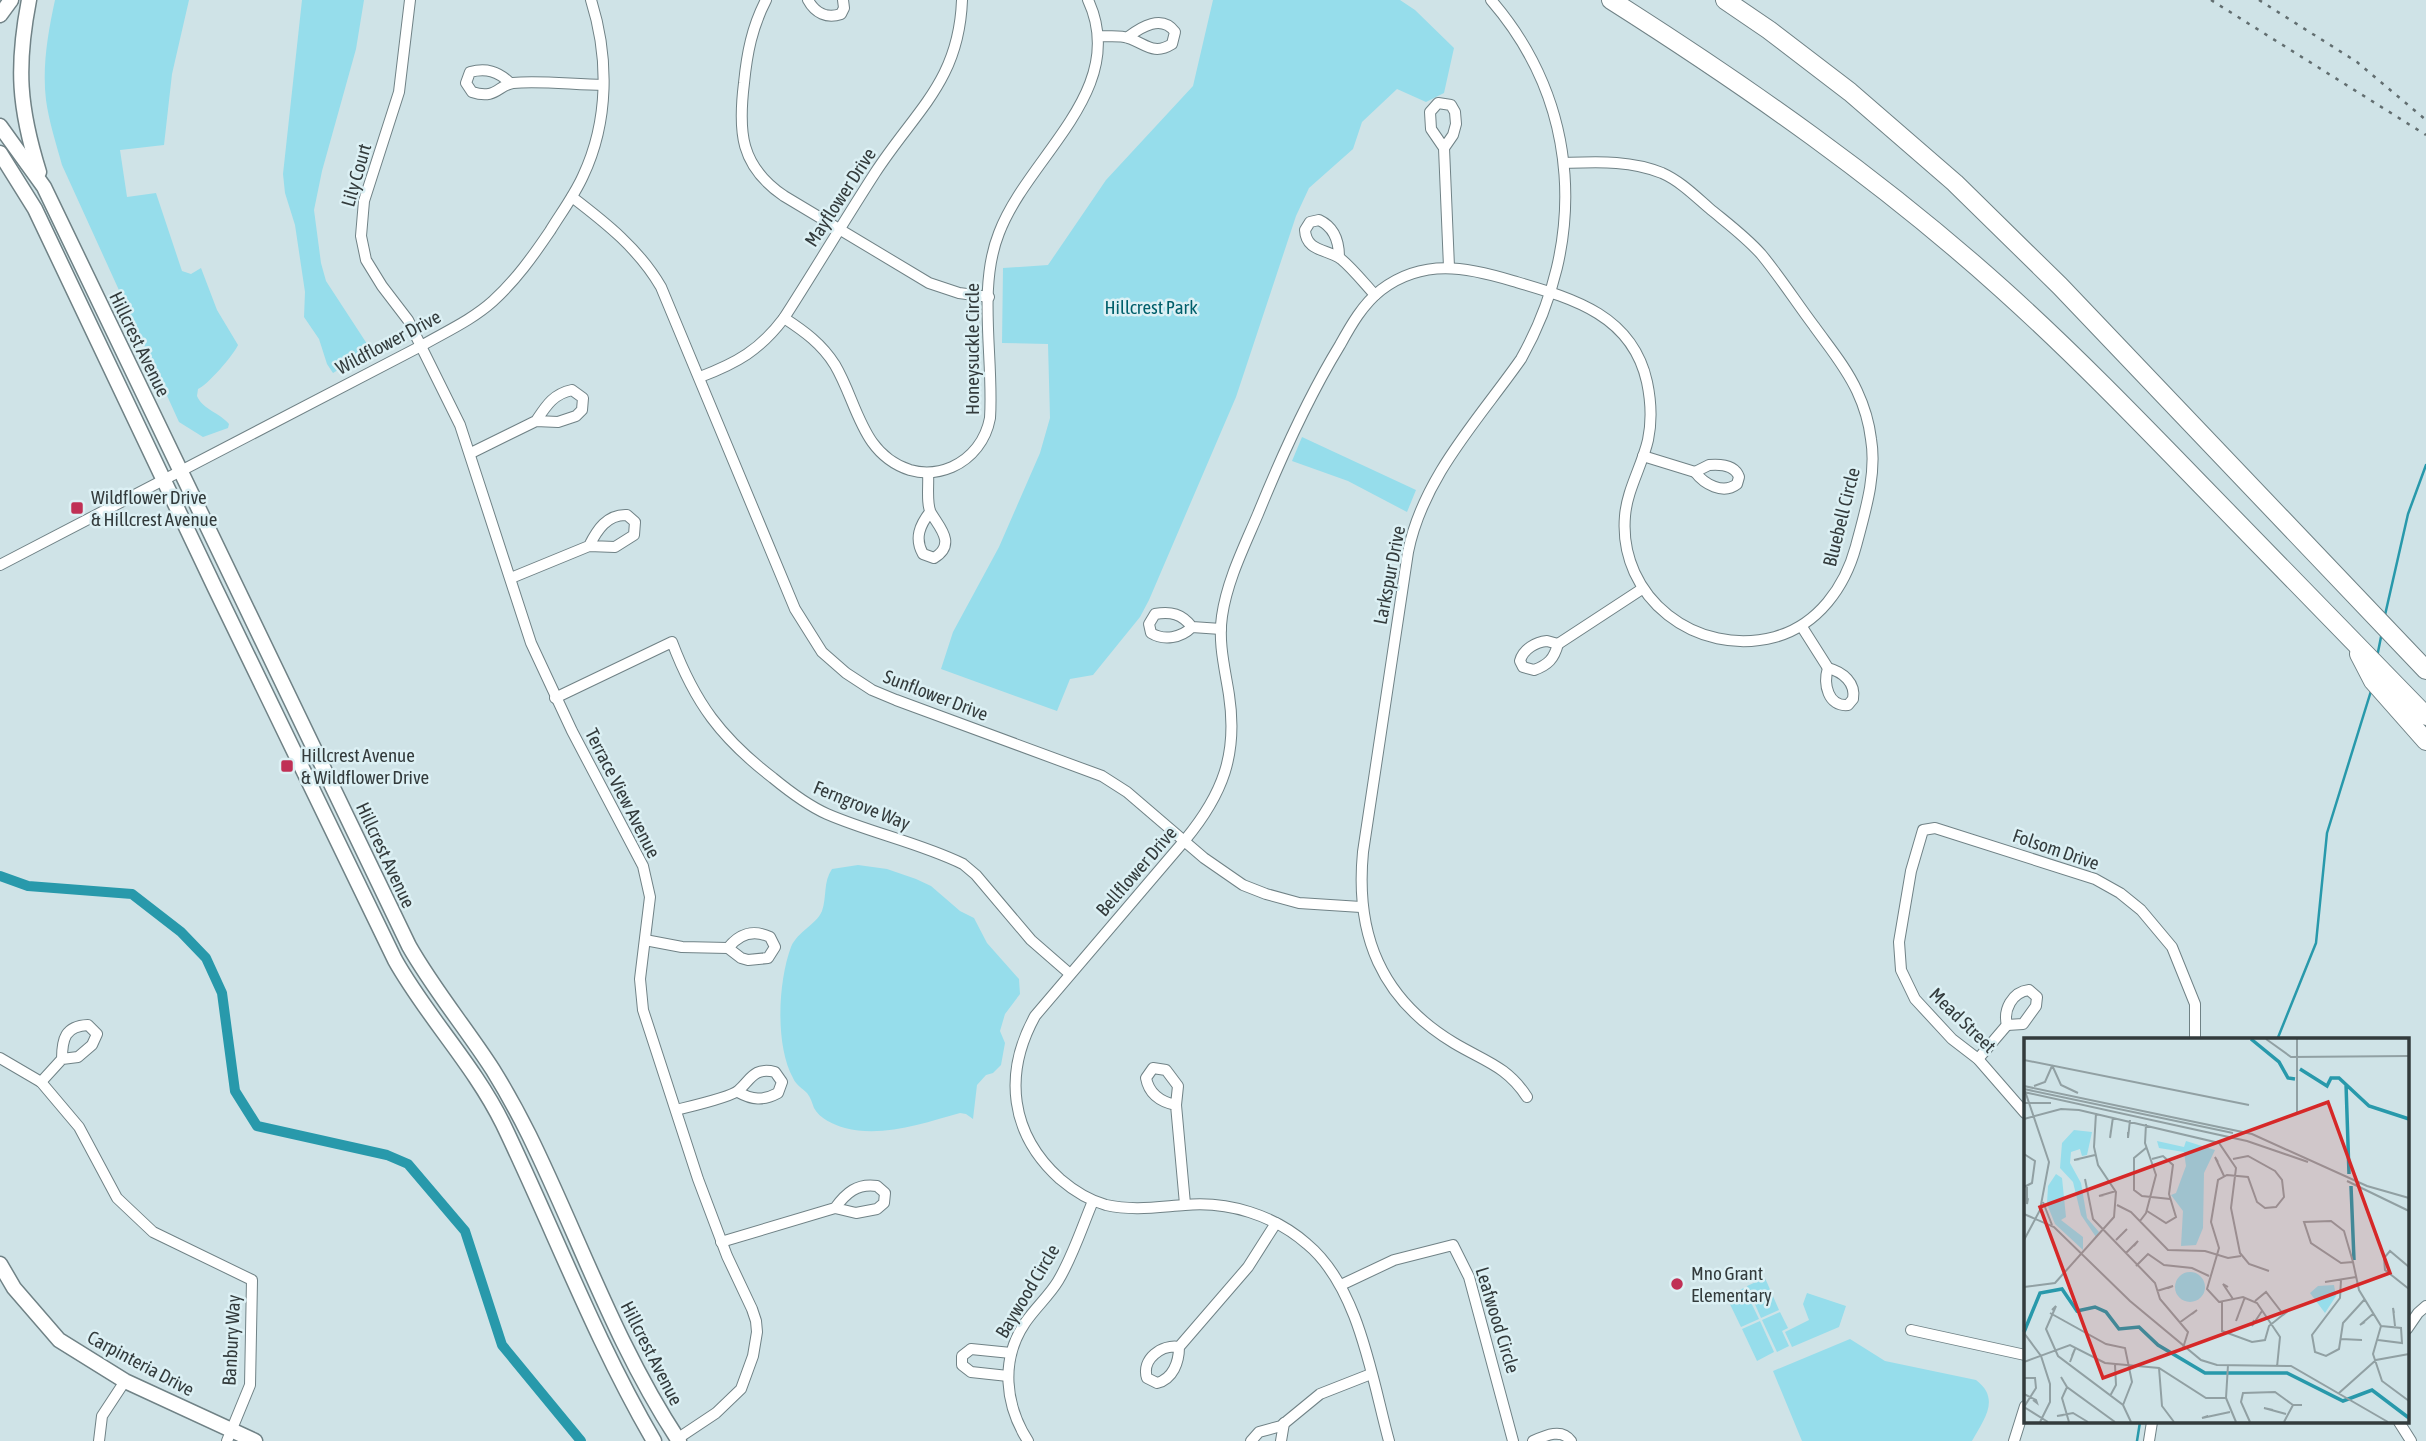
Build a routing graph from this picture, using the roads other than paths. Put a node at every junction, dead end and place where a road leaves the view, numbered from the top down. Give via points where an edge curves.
1 (11, 0) edge
2 (29, 0) edge
3 (410, 0) edge
4 (591, 0) edge
5 (766, 0) edge
6 (808, 0) edge
7 (843, 0) edge
8 (962, 0) edge
9 (1088, 0) edge
10 (1491, 0) edge
11 (1611, 0) edge
12 (1725, 0) edge
13 (0, 15) edge
14 (1099, 36) junction
15 (1128, 37) dead end
16 (510, 83) dead end
17 (603, 85) junction
18 (0, 126) edge
19 (1444, 148) dead end
20 (0, 153) edge
21 (1564, 163) junction
22 (44, 187) junction
23 (572, 197) junction
24 (839, 229) junction
25 (1339, 257) dead end
26 (1449, 267) junction
27 (1552, 293) junction
28 (1375, 295) junction
29 (989, 297) junction
30 (784, 318) junction
31 (421, 346) junction
32 (700, 377) junction
33 (536, 421) junction
34 (471, 453) junction
35 (1643, 456) junction
36 (181, 472) junction
37 (1695, 472) dead end
38 (928, 473) junction
39 (164, 481) junction
40 (930, 512) dead end
41 (589, 546) junction
42 (0, 565) edge
43 (511, 578) junction
44 (1642, 589) junction
45 (1802, 626) junction
46 (1192, 627) dead end
47 (1221, 629) junction
48 (2351, 638) junction
49 (1558, 644) dead end
50 (1828, 668) dead end
51 (2426, 670) edge
52 (555, 698) junction
53 (2426, 716) edge
54 (2426, 741) edge
55 (318, 801) junction
56 (1935, 828) joint
57 (1185, 840) junction
58 (365, 854) junction
59 (1362, 907) junction
60 (645, 940) junction
61 (728, 948) dead end
62 (1070, 974) junction
63 (2007, 1025) dead end
64 (2195, 1038) edge
65 (0, 1058) edge
66 (62, 1059) dead end
67 (1978, 1059) junction
68 (41, 1082) junction
69 (738, 1092) dead end
70 (1527, 1097) dead end
71 (1176, 1105) dead end
72 (676, 1110) junction
73 (2024, 1112) edge
74 (1093, 1201) junction
75 (1185, 1205) junction
76 (835, 1208) junction
77 (1276, 1223) junction
78 (721, 1242) junction
79 (0, 1265) edge
80 (1341, 1285) junction
81 (2426, 1306) edge
82 (2408, 1328) edge
83 (1911, 1331) dead end
84 (1179, 1347) dead end
85 (1011, 1353) junction
86 (2024, 1355) edge
87 (1371, 1374) junction
88 (1008, 1376) junction
89 (125, 1381) junction
90 (2024, 1409) edge
91 (1284, 1423) junction
92 (2400, 1424) edge
93 (228, 1435) edge
94 (678, 1440) edge
95 (99, 1441) edge
96 (255, 1441) edge
97 (654, 1441) edge
98 (1028, 1441) edge
99 (1251, 1441) edge
100 (1281, 1441) edge
101 (1389, 1441) edge
102 (1513, 1441) edge
103 (1533, 1441) edge
104 (1571, 1441) edge
105 (2014, 1441) edge
106 (2411, 1441) edge

1 - 13 main road
2 - 22 main road via 23,30 23,113
3 - 31 street, Lily Court via 399,92 368,185 361,236 369,268 408,320
4 - 17 street, Wildflower Drive via 601,37
5 - 24 street via 747,52 742,140 754,167 770,186
6 - 7 street via 817,11 830,16 841,14
8 - 24 street, Mayflower Drive via 959,34 939,86
9 - 14 street, Honeysuckle Circle
10 - 21 street, Larkspur Drive via 1538,72 1559,130
11 - 48 highway via 1827,146 1991,279 2104,385
12 - 51 highway via 1850,92 1984,210
14 - 15 street
14 - 29 street, Honeysuckle Circle via 1097,65 1084,96 999,233 990,266
16 - 17 street
17 - 23 street, Wildflower Drive via 598,134
18 - 22 main road, Hillcrest Avenue
19 - 26 street
20 - 39 main road, Hillcrest Avenue via 35,209
21 - 27 street, Larkspur Drive via 1563,243
21 - 45 street, Bluebell Circle via 1639,166 1685,187 1759,253 1854,384 1868,422 1874,458 1860,530 1841,584
22 - 36 main road, Hillcrest Avenue
23 - 31 street, Wildflower Drive via 506,288 474,316
23 - 32 street, Sunflower Drive via 623,239 652,273
24 - 29 street via 937,287
24 - 30 street, Mayflower Drive
25 - 28 street
26 - 27 street, Bellflower Drive via 1476,270
26 - 28 street, Bellflower Drive via 1406,277
27 - 35 street, Bluebell Circle via 1605,317 1636,350 1651,404
27 - 59 street, Larkspur Drive via 1521,359 1439,475 1411,539 1363,852
28 - 47 street, Bellflower Drive via 1345,335 1297,421 1232,578
29 - 38 street, Honeysuckle Circle via 988,427 964,460
30 - 32 street, Mayflower Drive via 765,341 739,361
30 - 38 street via 830,358 881,454 896,465
31 - 34 street, Terrace View Avenue
31 - 36 street, Wildflower Drive
32 - 57 street, Sunflower Drive via 795,609 834,663 896,701 1102,776
33 - 33 street via 558,422 576,416 583,398 572,390 560,394 548,402
33 - 34 street
34 - 43 street, Terrace View Avenue
35 - 37 street
35 - 44 street, Bluebell Circle via 1625,512 1627,551
36 - 39 street, Wildflower Drive
36 - 58 main road, Hillcrest Avenue
38 - 40 street
39 - 42 street, Wildflower Drive
39 - 55 main road, Hillcrest Avenue
41 - 41 street via 624,542 634,535 635,522 626,515 612,518 600,527
41 - 43 street
43 - 52 street, Terrace View Avenue via 530,641
44 - 45 street, Bluebell Circle via 1670,618 1714,639 1755,642
44 - 49 street
45 - 50 street
46 - 47 street
47 - 57 street, Bellflower Drive via 1232,717 1229,757 1220,789
48 - 53 highway
48 - 54 highway via 2372,681
52 - 60 street, Terrace View Avenue via 643,866 650,897
52 - 62 street, Ferngrove Way via 672,642 707,714 757,766 822,811 963,864 1031,940
55 - 58 main road via 334,808
55 - 97 main road, Hillcrest Avenue via 408,983 502,1122 621,1384
56 - 64 street, Folsom Drive via 2095,879 2120,893 2172,947 2195,1004
56 - 67 street, Mead Street via 1923,830 1910,871 1899,942 1901,971 1915,999
57 - 59 street, Sunflower Drive via 1225,874 1254,890 1298,903
57 - 62 street, Bellflower Drive
58 - 94 main road, Hillcrest Avenue via 418,962 492,1069 529,1135 622,1341
59 - 70 street, Larkspur Drive via 1376,958 1404,1001 1438,1033 1507,1072
60 - 61 street via 681,947
60 - 72 street, Terrace View Avenue via 640,979 643,1009
62 - 74 street, Bellflower Drive via 1035,1016 1021,1045 1016,1098 1023,1126 1040,1158 1064,1182
63 - 67 street
65 - 68 street
66 - 68 street
67 - 73 street, Mead Street
68 - 93 street, Banbury Way via 79,1127 117,1198 153,1232 252,1280 250,1385
69 - 72 street
71 - 75 street
72 - 78 street, Terrace View Avenue
74 - 75 street, Bellflower Drive via 1147,1209
74 - 85 street, Baywood Circle via 1058,1281 1026,1322
75 - 77 street, Bellflower Drive via 1227,1206
76 - 76 street via 869,1212 884,1203 885,1193 877,1186 863,1186 850,1191
76 - 78 street
77 - 80 street, Bellflower Drive via 1315,1251
77 - 84 street via 1248,1267
78 - 94 street, Terrace View Avenue via 752,1309 757,1332 753,1356 735,1396
79 - 89 main road, Carpinteria Drive via 59,1340
80 - 87 street, Bellflower Drive
80 - 102 street, Leafwood Circle via 1395,1259 1453,1245 1469,1278
81 - 82 street
83 - 86 street
85 - 88 street, Baywood Circle
85 - 88 street via 974,1349 962,1356 967,1370
87 - 91 street via 1320,1394
87 - 101 street, Bellflower Drive
88 - 98 street, Baywood Circle via 1012,1409
89 - 93 main road, Carpinteria Drive
89 - 95 street via 102,1416
90 - 105 street
91 - 99 street via 1259,1432
91 - 100 street
92 - 106 street
93 - 96 main road, Carpinteria Drive
103 - 104 street via 1556,1433

